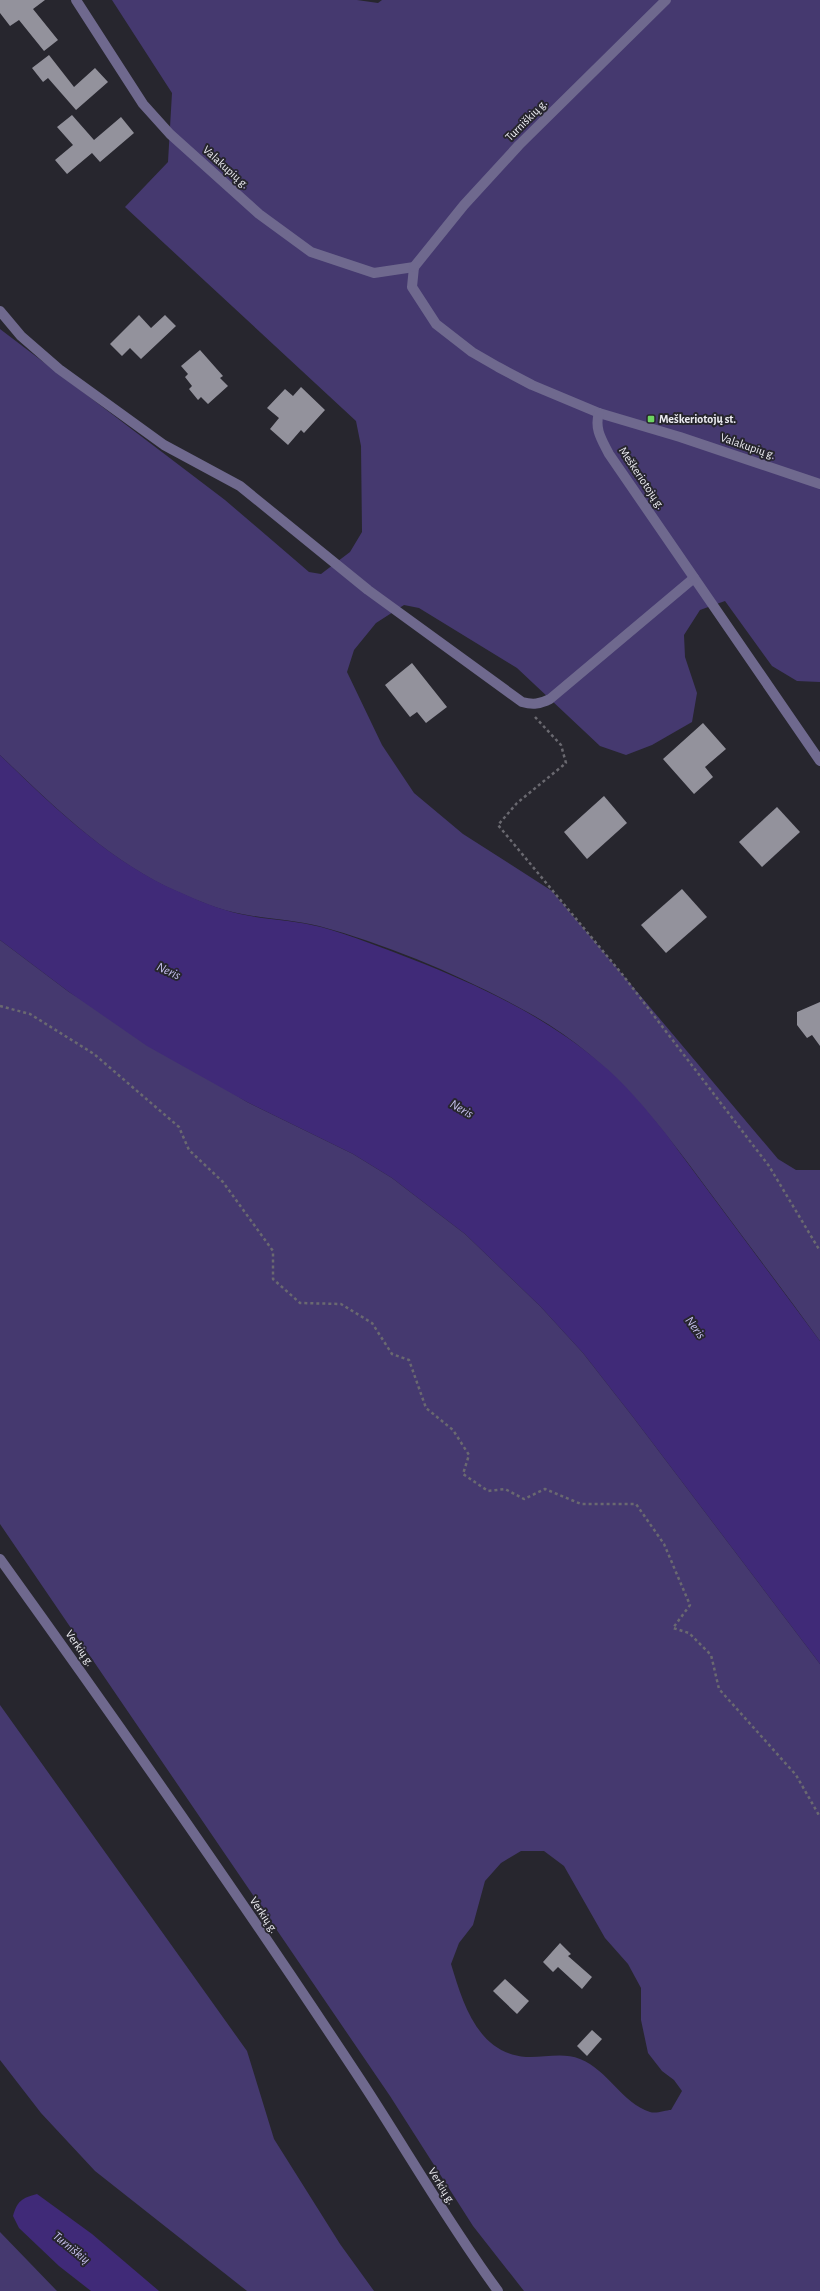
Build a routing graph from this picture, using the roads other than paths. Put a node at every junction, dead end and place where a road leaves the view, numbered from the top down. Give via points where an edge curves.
1 (76, 0) edge
2 (666, 0) edge
3 (414, 267) junction
4 (0, 311) edge
5 (600, 413) junction
6 (820, 484) edge
7 (694, 578) junction
8 (820, 761) edge
9 (0, 1559) edge
10 (498, 2291) edge

1 - 3 street, Valakupių g. via 143,104 170,134 259,214 311,252 374,273
2 - 3 street, Turniškių g. via 520,145 464,205
3 - 5 street via 412,287 436,324 472,352 498,367 532,385
4 - 7 street via 21,336 59,369 164,445 240,486 368,590 522,702 541,703 550,699
5 - 6 street, Valakupių g.
5 - 7 street, Meškeriotojų g. via 596,422 598,433 609,454
7 - 8 street, Meškeriotojų g.
9 - 10 street, Verkių g. via 130,1741 360,2080 444,2214

